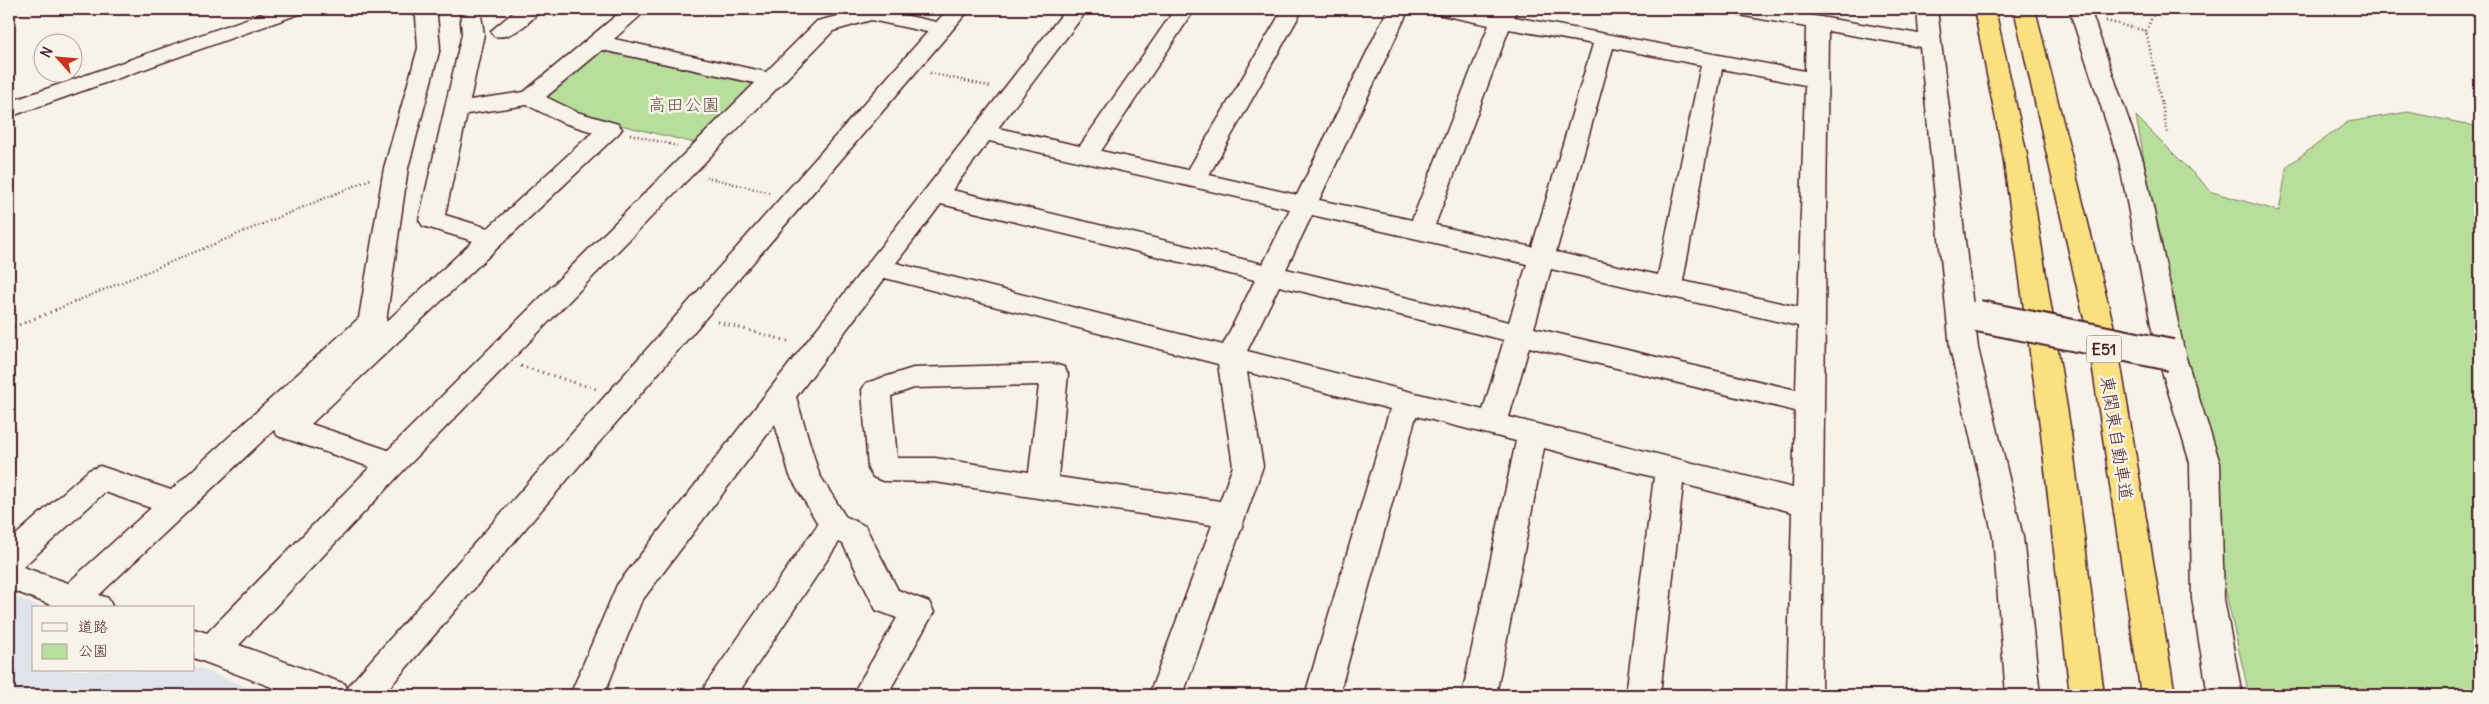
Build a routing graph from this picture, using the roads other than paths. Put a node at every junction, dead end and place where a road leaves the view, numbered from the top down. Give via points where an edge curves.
1 (295, 9) edge
2 (419, 9) edge
3 (470, 9) edge
4 (530, 9) edge
5 (634, 9) edge
6 (959, 9) edge
7 (1077, 9) edge
8 (1185, 9) edge
9 (1293, 9) edge
10 (1400, 9) edge
11 (1440, 9) edge
12 (1739, 9) edge
13 (1927, 9) edge
14 (1984, 9) edge
15 (2024, 9) edge
16 (2080, 12) edge
17 (1504, 15) edge
18 (1817, 23) junction
19 (941, 29) junction
20 (502, 31) dead end
21 (1605, 40) junction
22 (597, 42) junction
23 (1932, 43) junction
24 (1713, 60) junction
25 (772, 80) junction
26 (1816, 80) junction
27 (531, 98) junction
28 (456, 109) junction
29 (9, 110) edge
30 (983, 132) junction
31 (1086, 156) junction
32 (1194, 180) junction
33 (935, 194) junction
34 (1305, 205) junction
35 (1420, 231) junction
36 (492, 238) junction
37 (1541, 258) junction
38 (879, 268) junction
39 (1271, 275) junction
40 (1669, 287) junction
41 (1969, 315) junction
42 (1811, 320) junction
43 (1519, 334) junction
44 (2172, 355) junction
45 (1231, 357) junction
46 (781, 395) junction
47 (1406, 402) junction
48 (1809, 404) junction
49 (1493, 424) junction
50 (1532, 434) junction
51 (393, 463) junction
52 (1670, 469) junction
53 (1042, 486) junction
54 (176, 504) junction
55 (1808, 504) junction
56 (1230, 515) junction
57 (834, 525) junction
58 (9, 560) edge
59 (9, 575) edge
60 (85, 603) edge
61 (204, 647) edge
62 (333, 695) edge
63 (362, 695) edge
64 (587, 695) edge
65 (718, 695) edge
66 (869, 695) edge
67 (1166, 695) edge
68 (1322, 695) edge
69 (1479, 695) edge
70 (1643, 695) edge
71 (1804, 695) edge
72 (2023, 695) edge
73 (2087, 695) edge
74 (2158, 695) edge
75 (2225, 695) edge

1 - 29 street
2 - 54 street via 426,16 429,48 396,168 372,322
3 - 28 street via 473,34
4 - 20 street
5 - 22 street
6 - 19 street
7 - 30 street
8 - 31 street
9 - 32 street
10 - 34 street
11 - 17 street
12 - 18 street
13 - 23 street
14 - 73 highway via 2015,155 2056,433
15 - 74 highway, 東関東自動車道 / E51 via 2102,336
16 - 44 street via 2131,161
17 - 21 street
17 - 35 street
18 - 23 street
18 - 26 street
19 - 25 street via 871,14 826,26
19 - 63 street
21 - 24 street
21 - 37 street
22 - 25 street
22 - 27 street
23 - 41 street
24 - 26 street
24 - 40 street
25 - 51 street
26 - 42 street
27 - 28 street
27 - 36 street via 553,111 610,129
28 - 36 street via 432,220
30 - 31 street
30 - 33 street
31 - 32 street
32 - 34 street
33 - 38 street
33 - 39 street
34 - 35 street
34 - 39 street
35 - 37 street
36 - 51 street via 288,428
37 - 40 street
37 - 43 street
38 - 45 street
38 - 46 street
39 - 43 street
39 - 45 street
40 - 42 street
41 - 44 street, bridge
41 - 72 street via 1964,348 2008,537
42 - 48 street
43 - 48 street
43 - 49 street
44 - 75 street via 2205,463 2208,599
45 - 47 street
45 - 56 street via 1248,466
46 - 57 street via 806,476
46 - 64 street via 628,595
47 - 49 street
47 - 68 street
48 - 55 street
49 - 50 street
50 - 52 street
50 - 69 street
51 - 61 street
52 - 55 street
52 - 70 street
53 - 53 street via 935,470 883,469 876,390 913,378 1054,374
53 - 56 street
54 - 58 street via 100,478
54 - 60 street
55 - 71 street
56 - 67 street
57 - 65 street
57 - 66 street via 854,535 887,600 918,612
59 - 60 street
61 - 62 street

